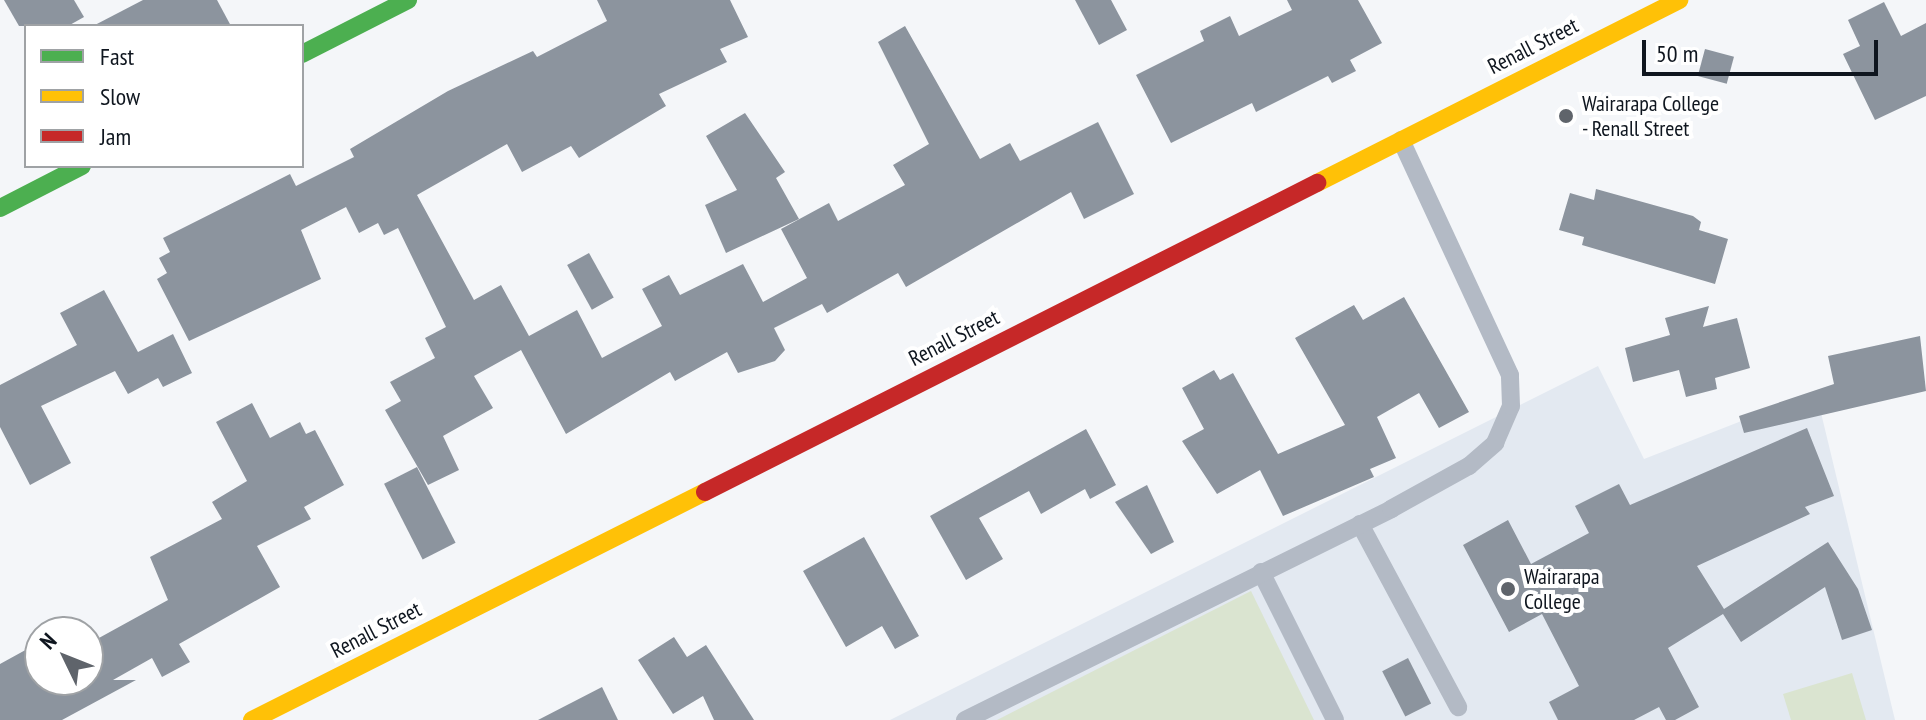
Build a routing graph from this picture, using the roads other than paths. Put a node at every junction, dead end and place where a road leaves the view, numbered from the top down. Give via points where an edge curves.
1 (408, 0) edge
2 (1679, 0) edge
3 (304, 53) edge
4 (1401, 140) junction
5 (78, 168) edge
6 (0, 208) edge
7 (1360, 524) junction
8 (1261, 572) junction
9 (1458, 707) dead end
10 (252, 720) edge
11 (965, 720) edge
12 (1335, 720) edge

1 - 3 street
2 - 4 street, Renall Street
4 - 7 lane via 1506,364 1511,406 1495,443 1469,466
4 - 10 street, Renall Street
5 - 6 street
7 - 8 lane
7 - 9 lane
8 - 11 lane
8 - 12 lane

